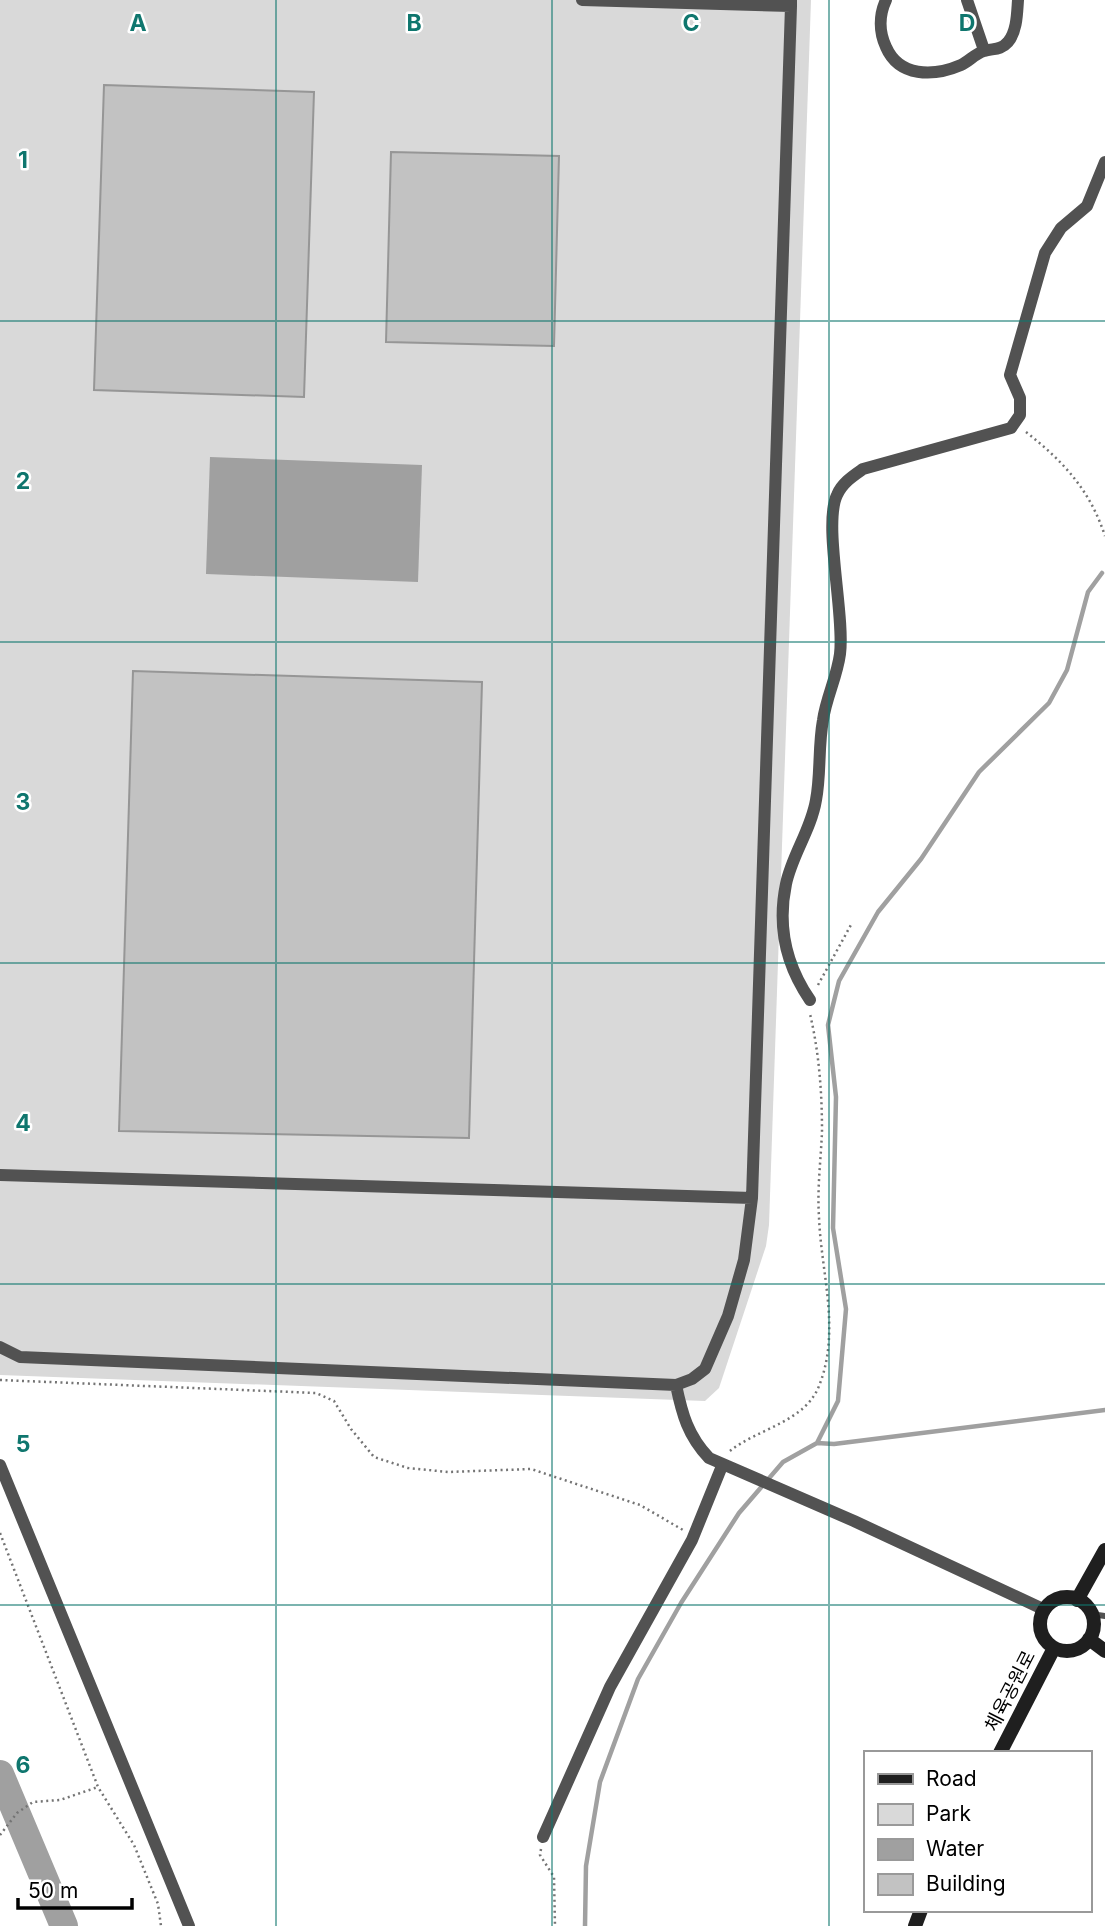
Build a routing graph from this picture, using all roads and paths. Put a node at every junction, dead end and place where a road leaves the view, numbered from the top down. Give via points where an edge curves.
1 (582, 0) edge
2 (886, 0) edge
3 (967, 0) edge
4 (1018, 0) edge
5 (791, 3) edge
6 (984, 50) junction
7 (1105, 162) edge
8 (1015, 423) junction
9 (1105, 536) edge
10 (852, 923) dead end
11 (810, 1000) junction
12 (0, 1175) edge
13 (752, 1198) junction
14 (0, 1347) edge
15 (0, 1380) edge
16 (676, 1385) junction
17 (0, 1465) edge
18 (727, 1468) junction
19 (0, 1533) edge
20 (695, 1533) junction
21 (1105, 1550) edge
22 (1077, 1600) junction
23 (1045, 1610) junction
24 (1098, 1615) edge
25 (1089, 1639) junction
26 (1054, 1648) junction
27 (1105, 1651) edge
28 (1001, 1751) edge
29 (99, 1787) junction
30 (0, 1835) edge
31 (543, 1837) joint
32 (161, 1926) edge
33 (189, 1926) edge
34 (555, 1926) edge

1 - 5 street
2 - 6 street via 880,11 882,39 899,68 935,72 961,65
3 - 6 street
4 - 6 street via 1015,30 1008,42 998,50
5 - 13 street
7 - 8 street via 1087,206 1061,228 1045,253 1010,375 1020,398
8 - 9 path via 1071,470 1096,508
8 - 11 street via 966,442 863,469 836,497 841,652 823,716 817,798 786,883 783,915 793,975
10 - 11 path
11 - 18 path via 822,1129 819,1216 830,1307 827,1345 819,1387 806,1406 747,1437 730,1451
12 - 13 street
13 - 16 street via 744,1259 728,1316 705,1369
14 - 16 street via 20,1357
15 - 20 path via 316,1393 334,1401 374,1457 408,1468 448,1472 531,1469 640,1505
16 - 18 street via 683,1422 709,1458
17 - 33 street
18 - 20 street
18 - 23 street
19 - 29 path
20 - 31 street via 610,1687
21 - 22 main road
22 - 23 main road via 1059,1599
22 - 24 main road
23 - 26 main road via 1042,1634
24 - 25 main road
25 - 26 main road via 1070,1651
25 - 27 main road
26 - 28 main road, 체육공원로
29 - 30 path via 23,1806
29 - 32 path via 134,1846 158,1904
31 - 34 path via 540,1855 554,1877

